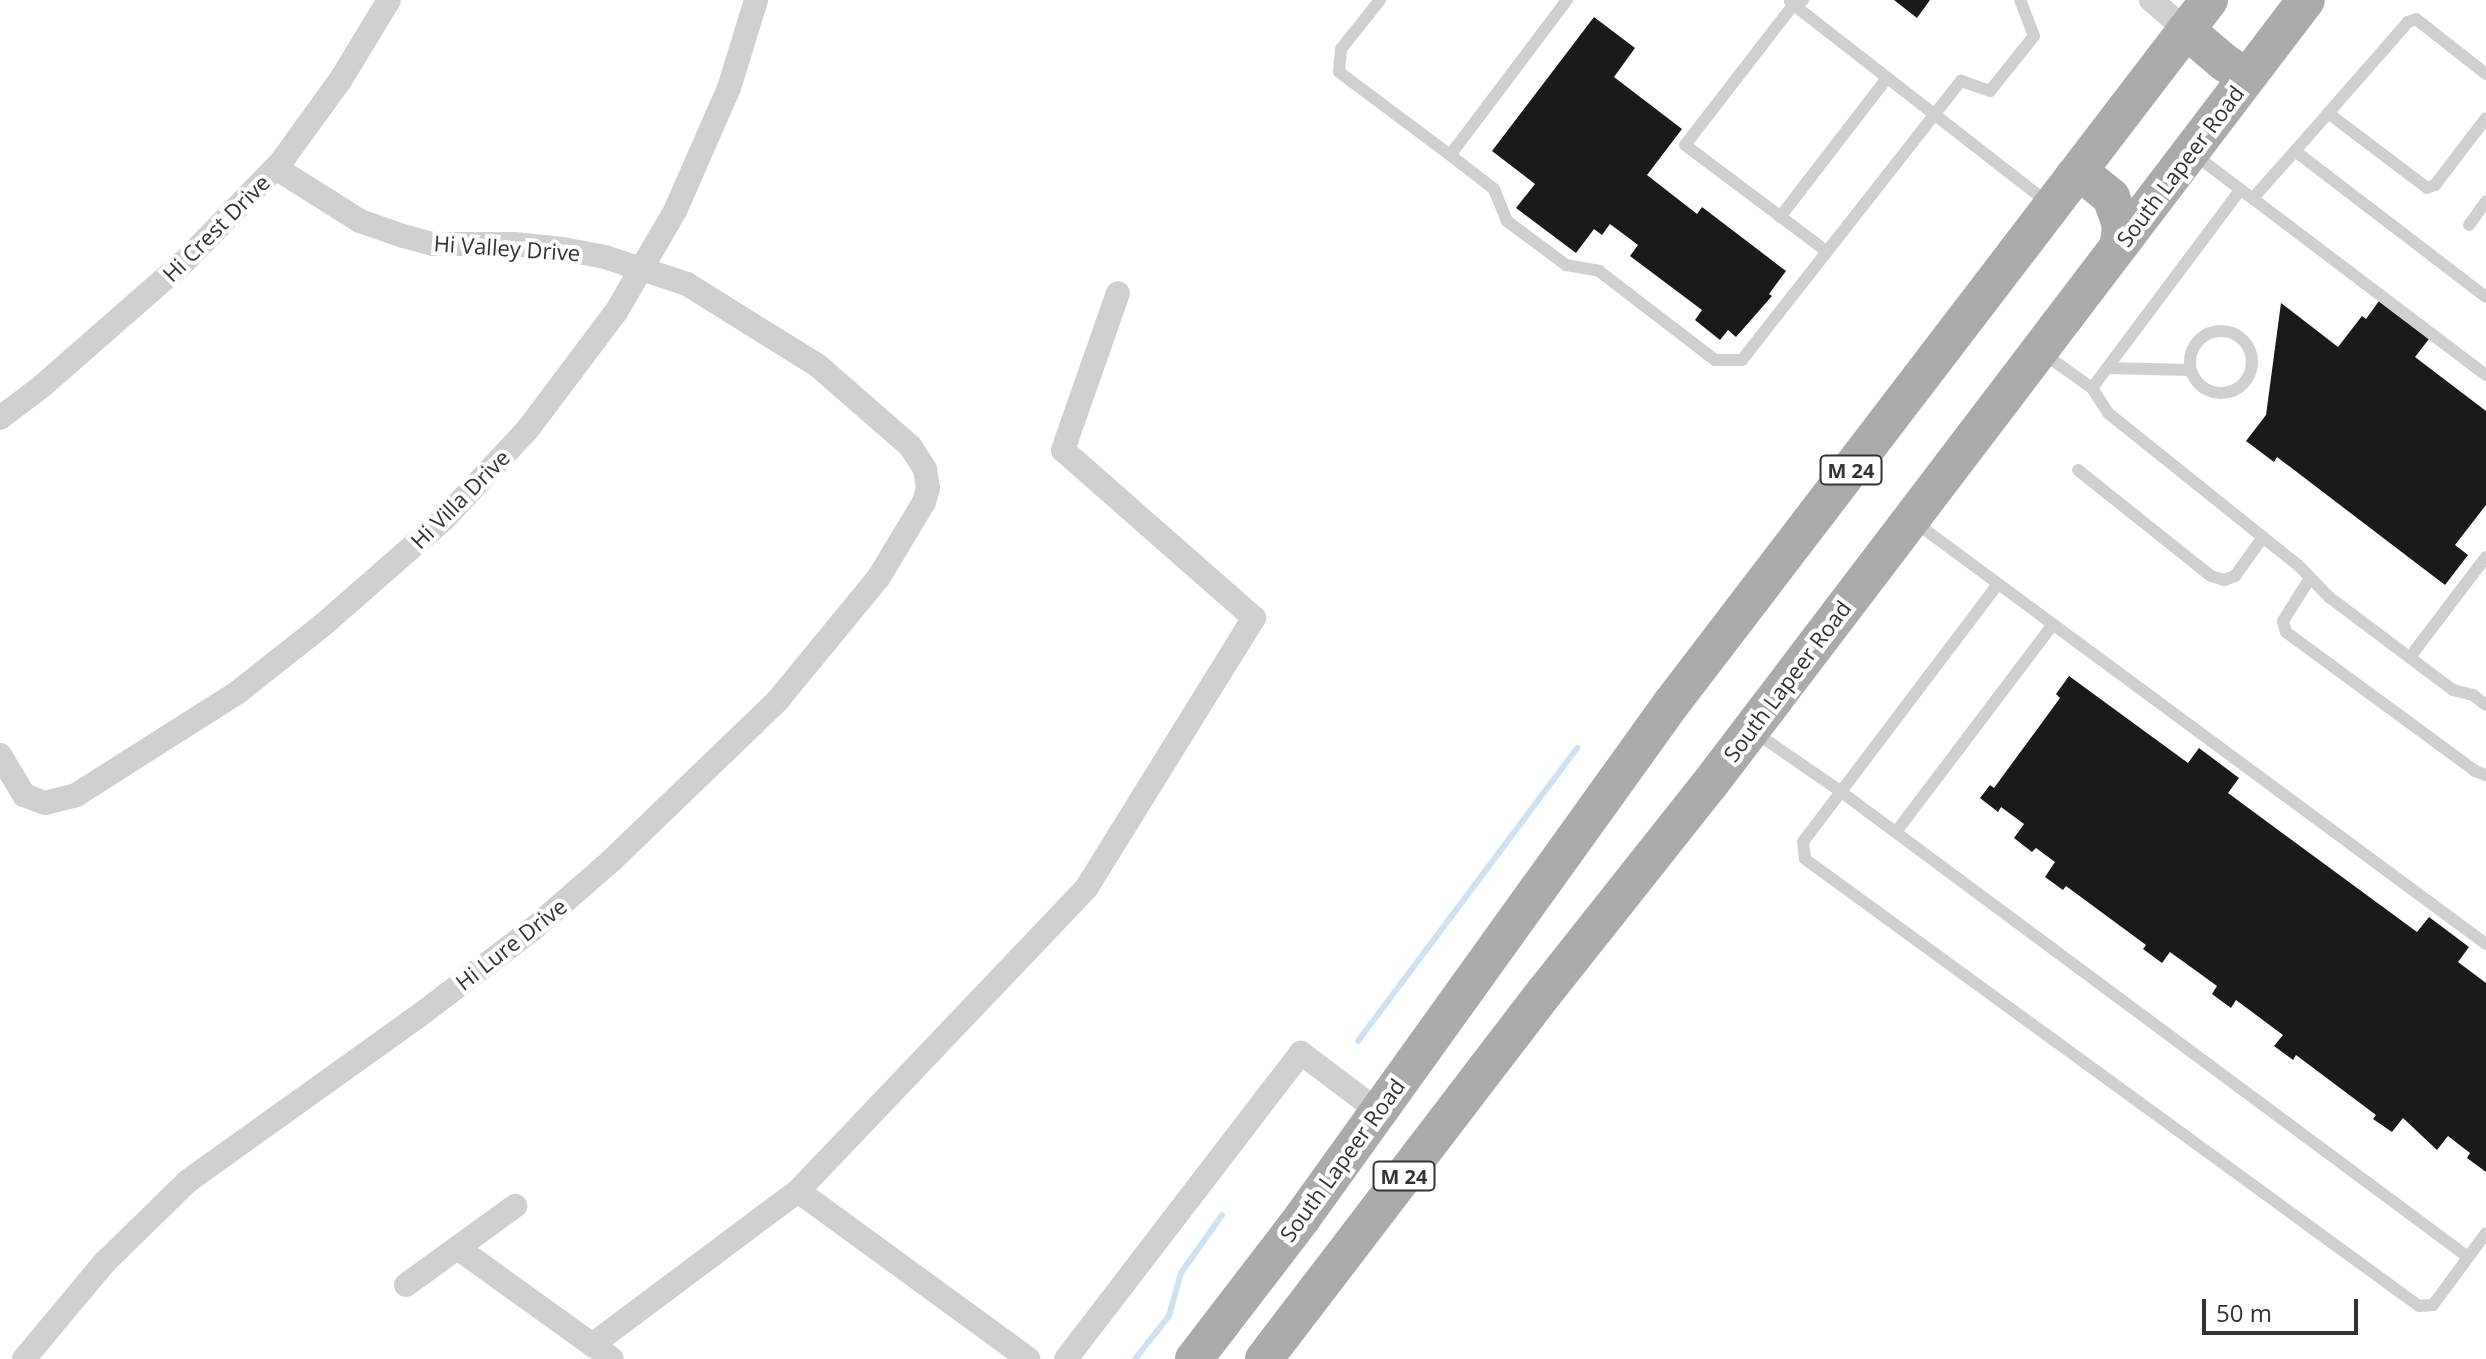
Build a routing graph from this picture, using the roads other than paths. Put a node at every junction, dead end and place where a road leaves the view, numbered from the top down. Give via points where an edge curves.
1 (389, 0) edge
2 (756, 0) edge
3 (1380, 0) edge
4 (1567, 0) edge
5 (2020, 0) edge
6 (2151, 0) edge
7 (2209, 0) edge
8 (2306, 0) edge
9 (1795, 1) edge
10 (2186, 30) junction
11 (2486, 74) edge
12 (2247, 77) junction
13 (1887, 78) junction
14 (2328, 113) junction
15 (1933, 114) junction
16 (2486, 118) edge
17 (2295, 151) junction
18 (2190, 152) junction
19 (1450, 155) junction
20 (276, 168) junction
21 (2074, 176) junction
22 (2240, 190) junction
23 (2254, 197) junction
24 (2486, 202) edge
25 (2052, 207) junction
26 (1780, 217) junction
27 (2469, 225) dead end
28 (2119, 245) junction
29 (1826, 251) junction
30 (642, 269) junction
31 (1118, 293) dead end
32 (2486, 297) edge
33 (2038, 350) junction
34 (2107, 368) junction
35 (2190, 370) junction
36 (2486, 375) edge
37 (2092, 388) junction
38 (0, 418) edge
39 (925, 469) joint
40 (2078, 470) dead end
41 (1910, 519) junction
42 (2263, 537) junction
43 (2486, 557) edge
44 (2310, 578) junction
45 (1998, 584) junction
46 (2052, 626) junction
47 (2410, 657) junction
48 (2486, 705) edge
49 (1751, 729) junction
50 (0, 755) edge
51 (2486, 775) edge
52 (1840, 791) junction
53 (1896, 832) junction
54 (2486, 944) edge
55 (1444, 1018) junction
56 (1484, 1071) junction
57 (1378, 1111) junction
58 (798, 1191) junction
59 (515, 1206) dead end
60 (2486, 1233) edge
61 (459, 1249) junction
62 (2468, 1257) junction
63 (406, 1285) dead end
64 (592, 1345) junction
65 (24, 1359) edge
66 (612, 1359) edge
67 (1028, 1359) edge
68 (1066, 1359) edge
69 (1194, 1359) edge
70 (1264, 1359) edge

1 - 20 street, Hi Crest Drive via 333,91
2 - 30 street, Hi Villa Drive via 729,88 675,211
3 - 19 lane via 1341,49 1339,72
4 - 19 lane
5 - 15 lane via 2034,36 1990,91 1961,81
6 - 10 street
7 - 10 main road, South Lapeer Road / M 24
8 - 12 main road, South Lapeer Road / M 24
9 - 13 lane
9 - 26 lane via 1685,145
10 - 12 main road
10 - 21 main road, South Lapeer Road / M 24
11 - 14 lane via 2416,19
12 - 18 main road, South Lapeer Road / M 24
13 - 15 lane
13 - 26 lane
14 - 16 lane via 2427,188 2435,185
14 - 17 lane
15 - 25 lane
15 - 29 lane
17 - 23 lane
17 - 32 lane
18 - 22 lane
18 - 28 main road, South Lapeer Road / M 24
19 - 29 lane via 1494,189 1507,221 1566,265 1599,271 1715,360 1742,360
20 - 30 street, Hi Valley Drive via 360,221 433,244 563,249
20 - 38 street, Hi Crest Drive via 185,261
21 - 25 main road, South Lapeer Road / M 24
21 - 28 main road via 2090,180 2111,197 2121,225
22 - 23 lane
22 - 34 lane
23 - 36 lane
24 - 27 lane
25 - 55 main road, South Lapeer Road / M 24 via 1671,704
26 - 29 lane
28 - 33 main road, South Lapeer Road / M 24
30 - 39 street, Hi Valley Drive via 699,290 817,365 910,446
30 - 50 street, Hi Villa Drive via 528,429 444,519 238,692 76,795 45,803 24,795
31 - 58 street via 1063,450 1254,618 1087,887
33 - 37 lane
33 - 41 main road, South Lapeer Road / M 24
34 - 35 lane
34 - 37 lane
35 - 35 lane via 2196,342 2214,331 2235,334 2250,350 2247,381 2230,393 2210,392
37 - 42 lane via 2108,413
39 - 65 street, Hi Lure Drive via 924,502 879,577 778,700 533,929 188,1181 104,1263
40 - 42 lane via 2211,576 2235,576
41 - 45 lane
41 - 49 main road, South Lapeer Road / M 24
42 - 44 lane
43 - 47 lane
44 - 47 lane
44 - 51 lane via 2283,621 2286,632
45 - 46 lane
45 - 52 lane
46 - 53 lane
46 - 54 lane
47 - 48 lane via 2453,690
49 - 52 lane
49 - 56 main road, South Lapeer Road / M 24
52 - 53 lane
52 - 62 lane via 1803,842 1805,859 2419,1306 2433,1305
53 - 62 lane
55 - 56 main road via 1445,1043 1453,1054
55 - 57 main road, South Lapeer Road / M 24
56 - 70 main road, South Lapeer Road / M 24
57 - 68 street via 1301,1053
57 - 69 main road, South Lapeer Road / M 24
58 - 64 street
58 - 67 street
59 - 61 street
60 - 62 lane
61 - 63 street
61 - 64 street
64 - 66 street

